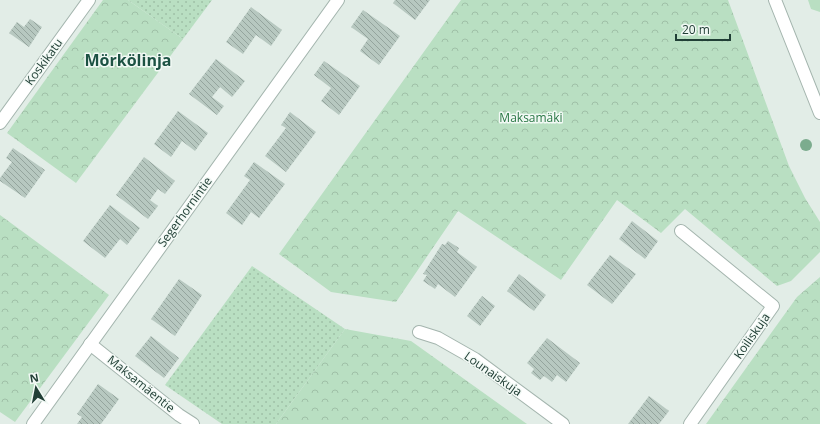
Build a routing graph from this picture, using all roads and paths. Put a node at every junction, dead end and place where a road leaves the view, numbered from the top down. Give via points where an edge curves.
1 (89, 0) edge
2 (338, 0) edge
3 (775, 0) edge
4 (820, 113) edge
5 (0, 123) edge
6 (681, 231) dead end
7 (419, 332) dead end
8 (90, 344) junction
9 (33, 424) edge
10 (193, 424) edge
11 (563, 424) edge
12 (690, 424) edge

1 - 5 street, Koskikatu
2 - 8 street, Segerhornintie
3 - 4 street
6 - 12 street, Koiliskuja via 773,306
7 - 11 street, Lounaiskuja via 438,338 475,359
8 - 9 street, Segerhornintie
8 - 10 street, Maksamäentie

